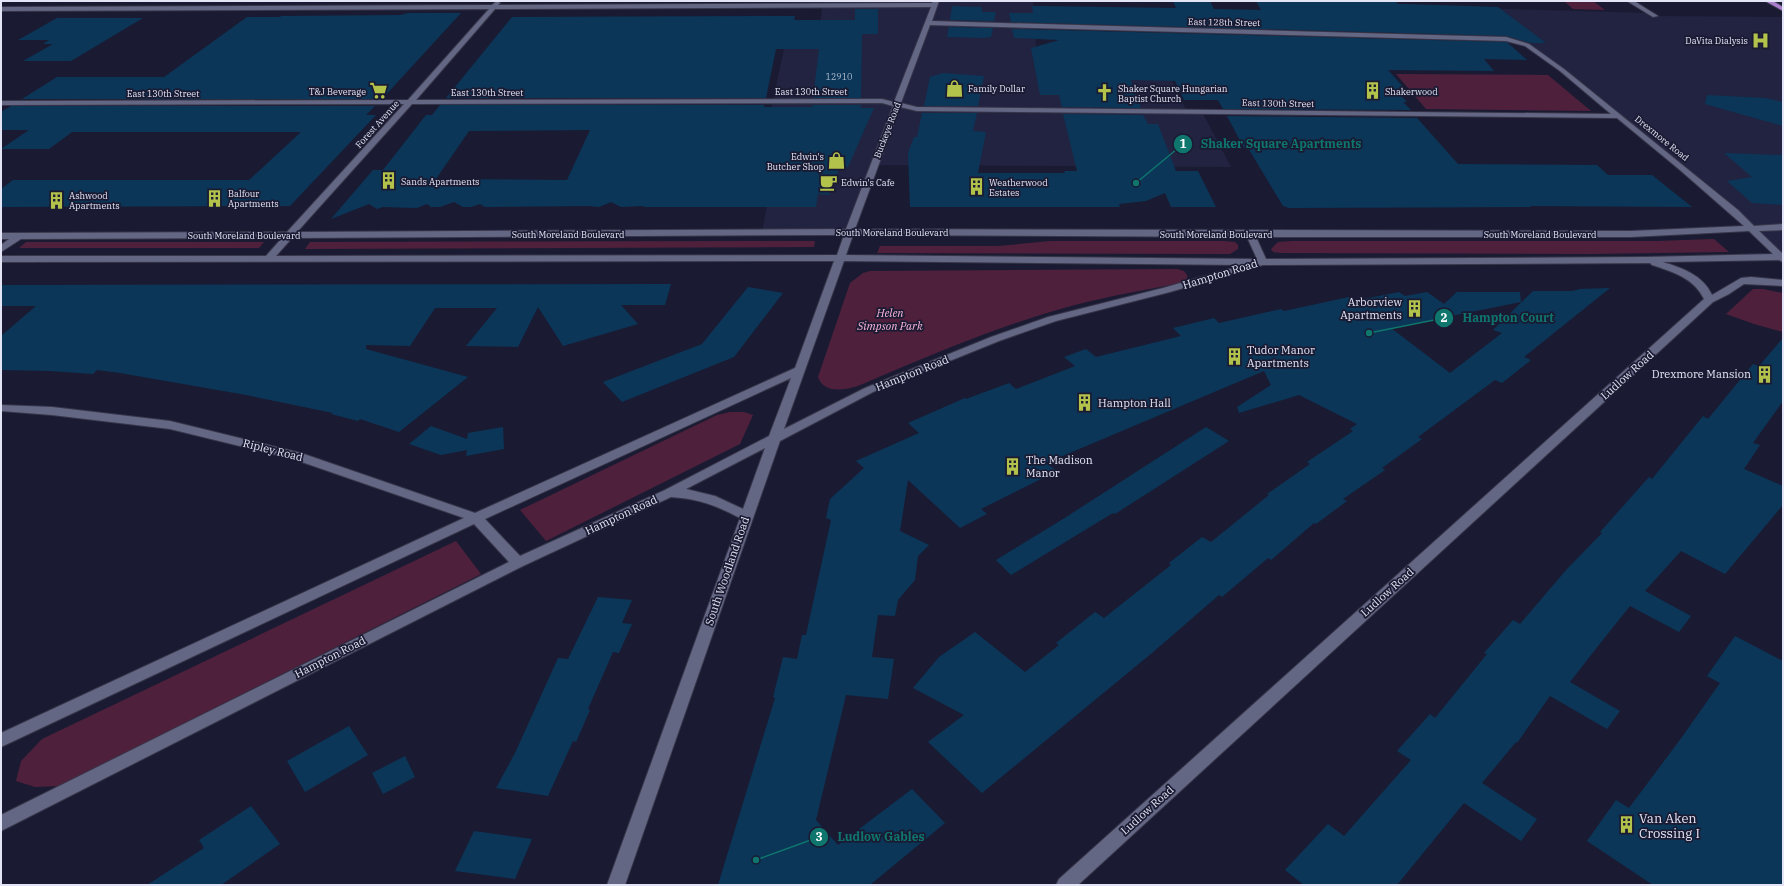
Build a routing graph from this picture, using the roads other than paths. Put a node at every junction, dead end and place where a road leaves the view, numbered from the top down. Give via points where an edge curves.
1 (1630, 1) edge
2 (1768, 1) edge
3 (935, 3) edge
4 (497, 4) edge
5 (1, 9) edge
6 (1783, 9) edge
7 (1655, 16) dead end
8 (927, 23) junction
9 (1520, 42) joint
10 (410, 102) junction
11 (1, 103) edge
12 (897, 104) junction
13 (1620, 116) junction
14 (1783, 227) edge
15 (1752, 228) junction
16 (849, 232) junction
17 (1250, 234) junction
18 (289, 235) junction
19 (1, 236) edge
20 (20, 236) junction
21 (1, 249) edge
22 (1782, 257) edge
23 (839, 258) junction
24 (1, 259) edge
25 (268, 259) junction
26 (1645, 260) junction
27 (1263, 262) junction
28 (1783, 283) edge
29 (1709, 300) junction
30 (799, 370) junction
31 (1, 408) edge
32 (775, 437) junction
33 (669, 493) junction
34 (746, 516) junction
35 (476, 518) junction
36 (518, 563) junction
37 (1, 740) edge
38 (1, 823) edge
39 (616, 885) edge
40 (1065, 885) edge

1 - 7 street
2 - 6 main road
3 - 4 street
3 - 8 street, Buckeye Road
4 - 5 street
4 - 10 street, Forest Avenue
8 - 9 street, East 128th Street via 1494,38
8 - 12 street, Buckeye Road
9 - 13 street, Drexmore Road via 1550,61
10 - 11 street, East 130th Street
10 - 12 street, East 130th Street via 882,101
10 - 18 street, Forest Avenue
12 - 13 street, East 130th Street via 917,110
12 - 16 street, Buckeye Road
13 - 15 street, Drexmore Road
14 - 15 street, South Moreland Boulevard
15 - 17 street, South Moreland Boulevard via 1631,234
15 - 22 street, Drexmore Road
16 - 17 street, South Moreland Boulevard
16 - 18 street, South Moreland Boulevard
16 - 23 street, Buckeye Road
17 - 27 street
18 - 20 street, South Moreland Boulevard
18 - 25 street, Forest Avenue
19 - 20 street, South Moreland Boulevard
20 - 21 street
22 - 26 street
23 - 25 street
23 - 27 street
23 - 30 street, South Woodland Road
24 - 25 street
26 - 27 street
26 - 29 street via 1689,276 1706,290
27 - 32 street, Hampton Road via 1052,319 995,339 869,390
28 - 29 street, Ludlow Road via 1741,281
29 - 40 street, Ludlow Road
30 - 32 street, South Woodland Road
30 - 35 street
31 - 35 street, Ripley Road via 52,411 170,425 297,456
32 - 33 street, Hampton Road
32 - 34 street, South Woodland Road
33 - 34 street via 684,492 718,501
33 - 36 street, Hampton Road
34 - 39 street, South Woodland Road
35 - 36 street, Ripley Road
35 - 37 street
36 - 38 street, Hampton Road

